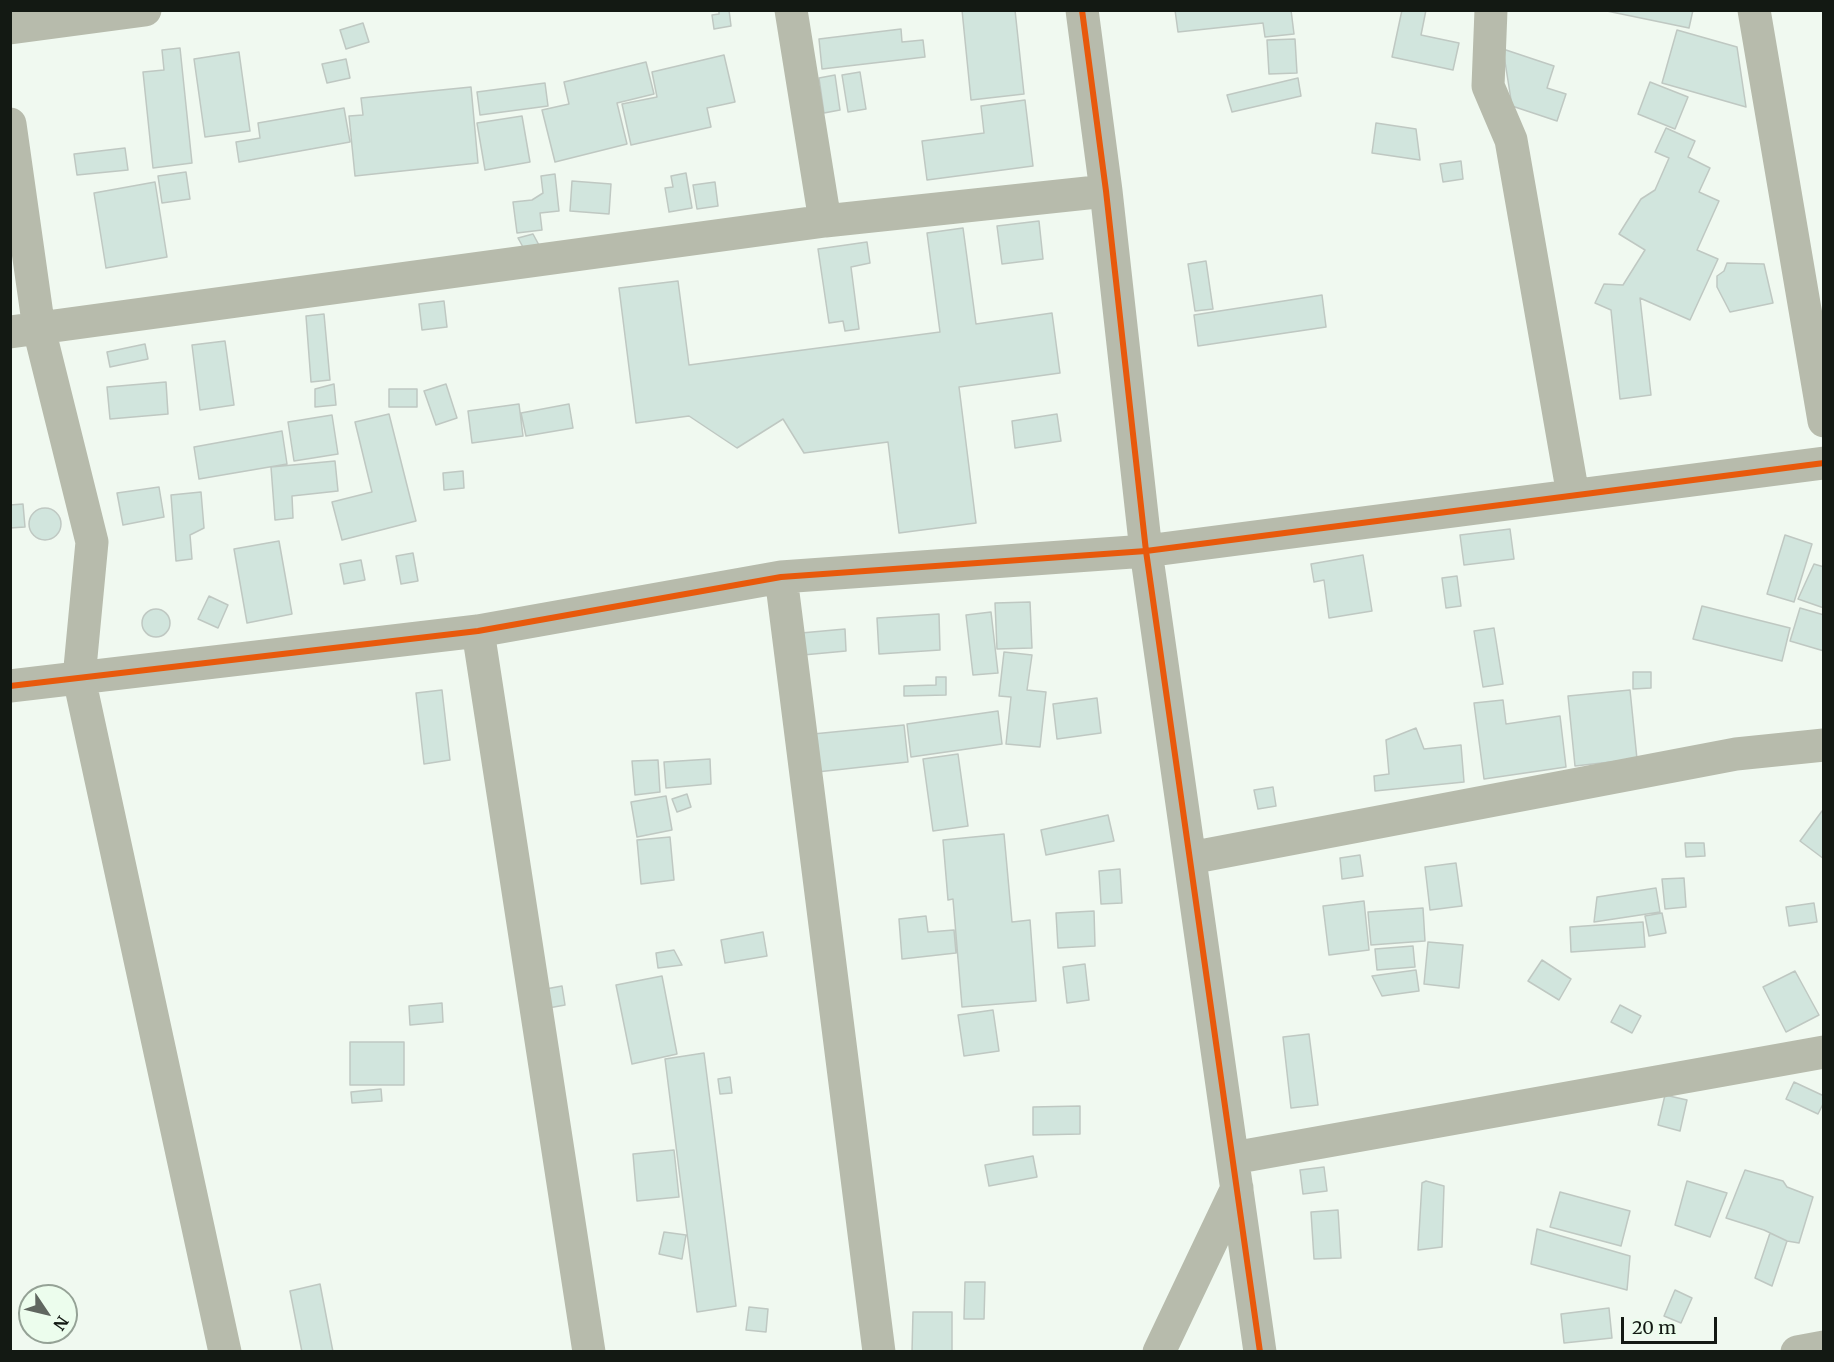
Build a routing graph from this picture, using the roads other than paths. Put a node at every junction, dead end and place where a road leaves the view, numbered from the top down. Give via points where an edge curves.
1 (145, 10) edge
2 (791, 10) edge
3 (1082, 10) edge
4 (1491, 10) edge
5 (1754, 10) edge
6 (10, 28) edge
7 (10, 124) edge
8 (1106, 191) junction
9 (825, 221) junction
10 (25, 331) edge
11 (1824, 421) edge
12 (1824, 463) edge
13 (1573, 495) junction
14 (1146, 551) junction
15 (781, 577) junction
16 (478, 631) junction
17 (79, 678) junction
18 (10, 686) edge
19 (1824, 745) edge
20 (1190, 858) junction
21 (1824, 1052) edge
22 (1235, 1173) junction
23 (1824, 1347) edge
24 (225, 1352) edge
25 (589, 1352) edge
26 (879, 1352) edge
27 (1159, 1352) edge
28 (1260, 1352) edge
29 (1797, 1352) edge

1 - 6 street
2 - 9 street
3 - 8 street
4 - 13 street via 1488,86 1511,140
5 - 11 street
7 - 10 street
8 - 9 street
8 - 14 street
9 - 10 street
10 - 17 street via 92,542
12 - 13 street
13 - 14 street
14 - 15 street
14 - 20 street
15 - 16 street
15 - 26 street
16 - 17 street
16 - 25 street
17 - 18 street
17 - 24 street
19 - 20 street via 1736,754
20 - 22 street
21 - 22 street
22 - 27 street
22 - 28 street
23 - 29 street

